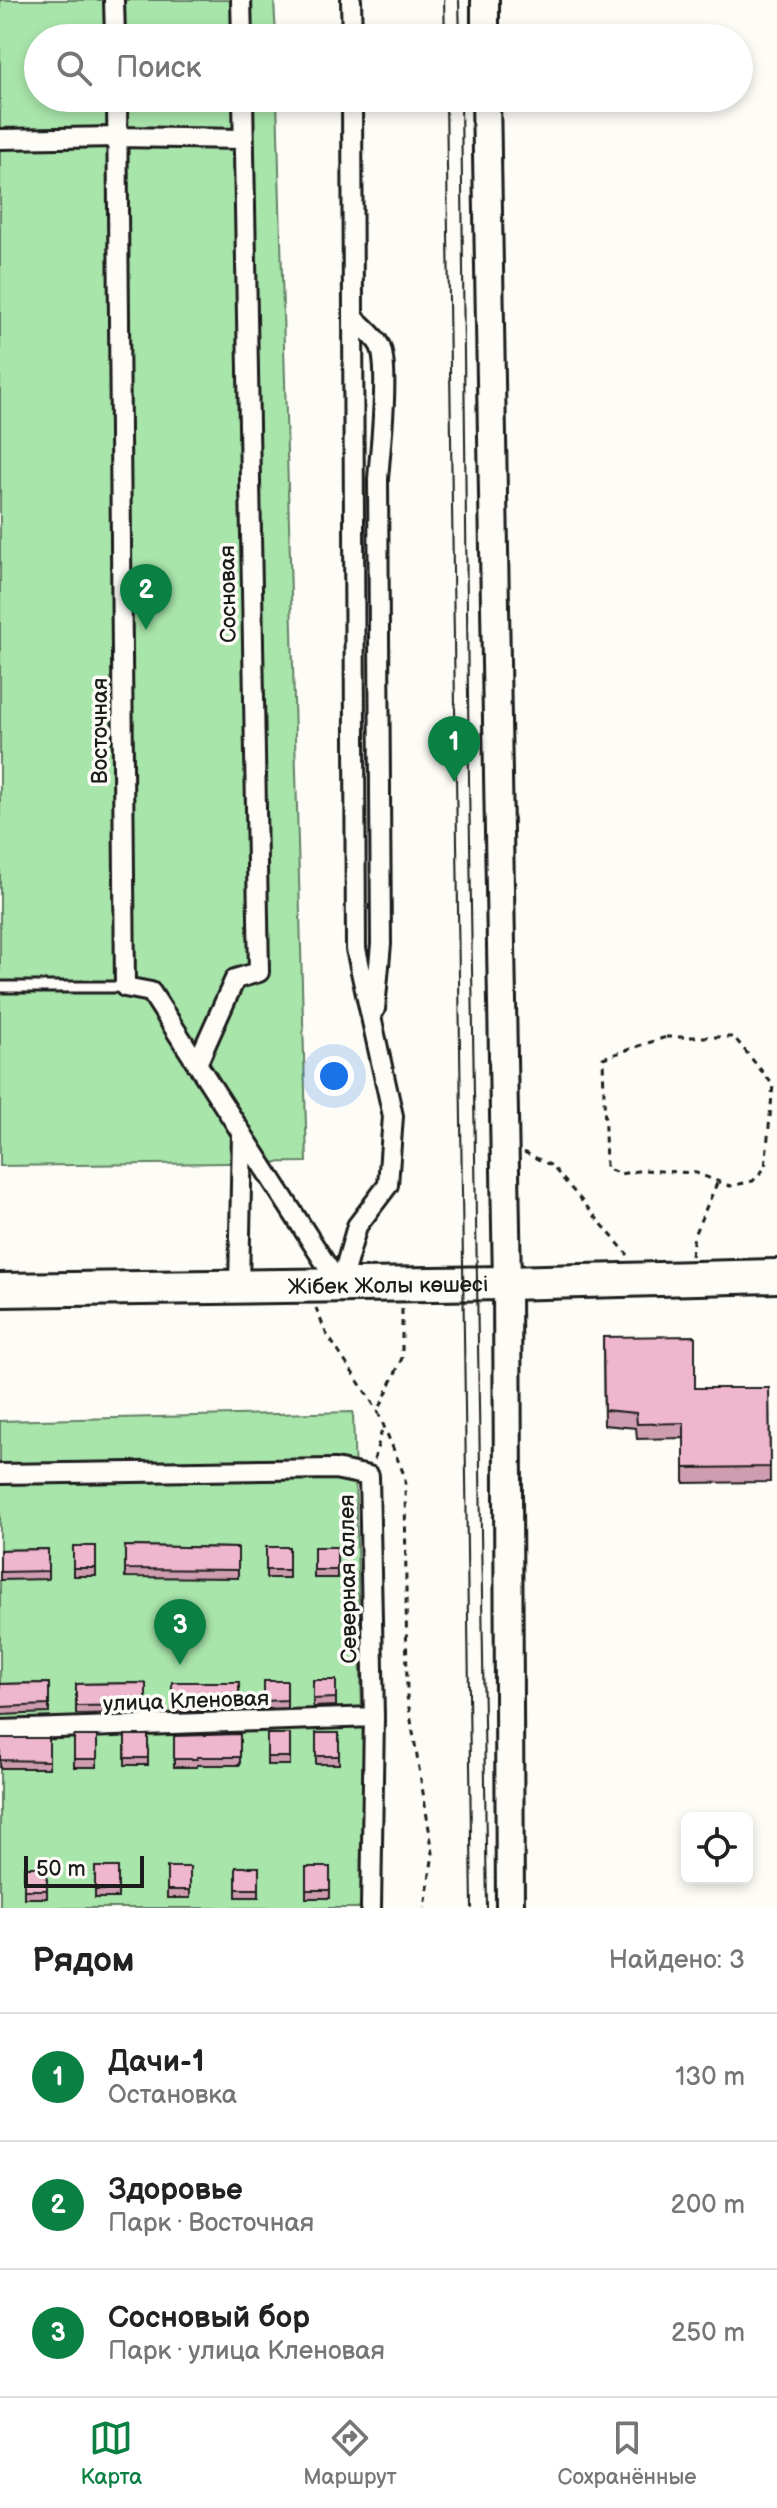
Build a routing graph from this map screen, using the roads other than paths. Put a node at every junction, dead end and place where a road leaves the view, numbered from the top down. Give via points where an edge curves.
1 (114, 0) edge
2 (241, 0) edge
3 (351, 0) edge
4 (485, 0) edge
5 (115, 24) edge
6 (242, 24) edge
7 (352, 24) edge
8 (485, 24) edge
9 (117, 112) edge
10 (243, 112) edge
11 (352, 112) edge
12 (486, 112) edge
13 (118, 137) junction
14 (0, 139) edge
15 (243, 139) junction
16 (354, 318) junction
17 (0, 987) edge
18 (125, 987) junction
19 (374, 1027) junction
20 (197, 1064) junction
21 (242, 1133) junction
22 (777, 1276) edge
23 (507, 1283) junction
24 (327, 1286) junction
25 (239, 1287) junction
26 (0, 1290) edge
27 (0, 1474) edge
28 (374, 1717) junction
29 (0, 1730) edge
30 (371, 1908) edge
31 (510, 1908) edge

1 - 5 street
2 - 6 street
3 - 7 street
4 - 8 street
9 - 13 street, Восточная
10 - 15 street, Сосновая
11 - 16 street
12 - 23 street
13 - 14 street
13 - 15 street
13 - 18 street, Восточная
15 - 20 street, Сосновая via 259,972 235,979
16 - 19 street via 356,949
16 - 19 street via 380,346 383,368 378,479 381,944
17 - 18 lane
18 - 20 street via 151,992
19 - 24 street via 393,1116 388,1185 357,1226
20 - 21 street
21 - 24 street
21 - 25 street
22 - 23 highway, Жібек Жолы көшесі
23 - 24 highway, Жібек Жолы көшесі
23 - 31 street
24 - 25 highway, Жібек Жолы көшесі
25 - 26 highway, Жібек Жолы көшесі
27 - 28 street, Северная аллея via 335,1469 369,1476
28 - 29 street, улица Кленовая
28 - 30 street, Северная аллея

